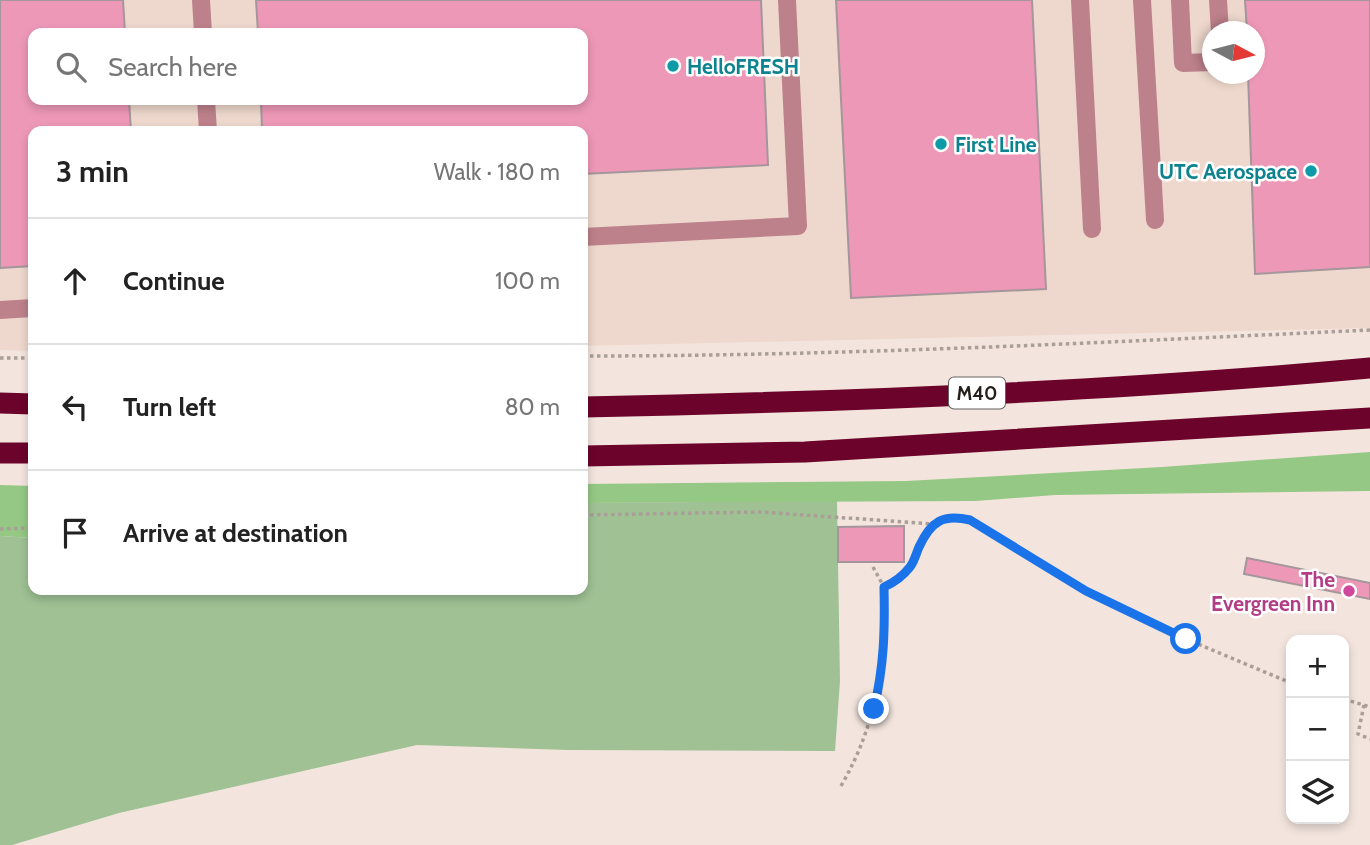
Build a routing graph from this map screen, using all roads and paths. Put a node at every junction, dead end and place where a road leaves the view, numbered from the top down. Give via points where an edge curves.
1 (201, 0) edge
2 (787, 0) edge
3 (1080, 0) edge
4 (1142, 0) edge
5 (1180, 0) edge
6 (1218, 0) edge
7 (1219, 21) edge
8 (203, 28) edge
9 (1202, 63) edge
10 (206, 105) edge
11 (208, 126) edge
12 (1155, 220) dead end
13 (1092, 229) dead end
14 (588, 237) edge
15 (28, 308) edge
16 (0, 310) edge
17 (1370, 330) edge
18 (588, 356) edge
19 (0, 358) edge
20 (28, 358) edge
21 (1370, 369) edge
22 (0, 403) edge
23 (28, 404) edge
24 (588, 407) edge
25 (1370, 418) edge
26 (0, 453) edge
27 (28, 453) edge
28 (588, 456) edge
29 (588, 515) edge
30 (934, 523) junction
31 (28, 528) edge
32 (0, 529) edge
33 (873, 567) dead end
34 (884, 587) junction
35 (1286, 681) edge
36 (1349, 700) edge
37 (1364, 705) junction
38 (1370, 707) edge
39 (1370, 739) edge
40 (841, 786) dead end

1 - 8 lane
2 - 14 lane via 798,226
3 - 13 lane
4 - 12 lane
5 - 9 lane via 1183,64
6 - 7 lane
10 - 11 lane
15 - 16 lane
17 - 18 path via 1066,344
19 - 20 path
21 - 24 highway, M40 via 1203,383
22 - 23 highway
25 - 28 highway via 805,452
26 - 27 highway
29 - 30 path via 760,512
30 - 34 path via 911,566
30 - 35 path via 951,515 970,520 1086,591
31 - 32 path
33 - 34 path
34 - 40 path via 882,671 874,709
36 - 37 path
37 - 38 path
37 - 39 path via 1358,734

